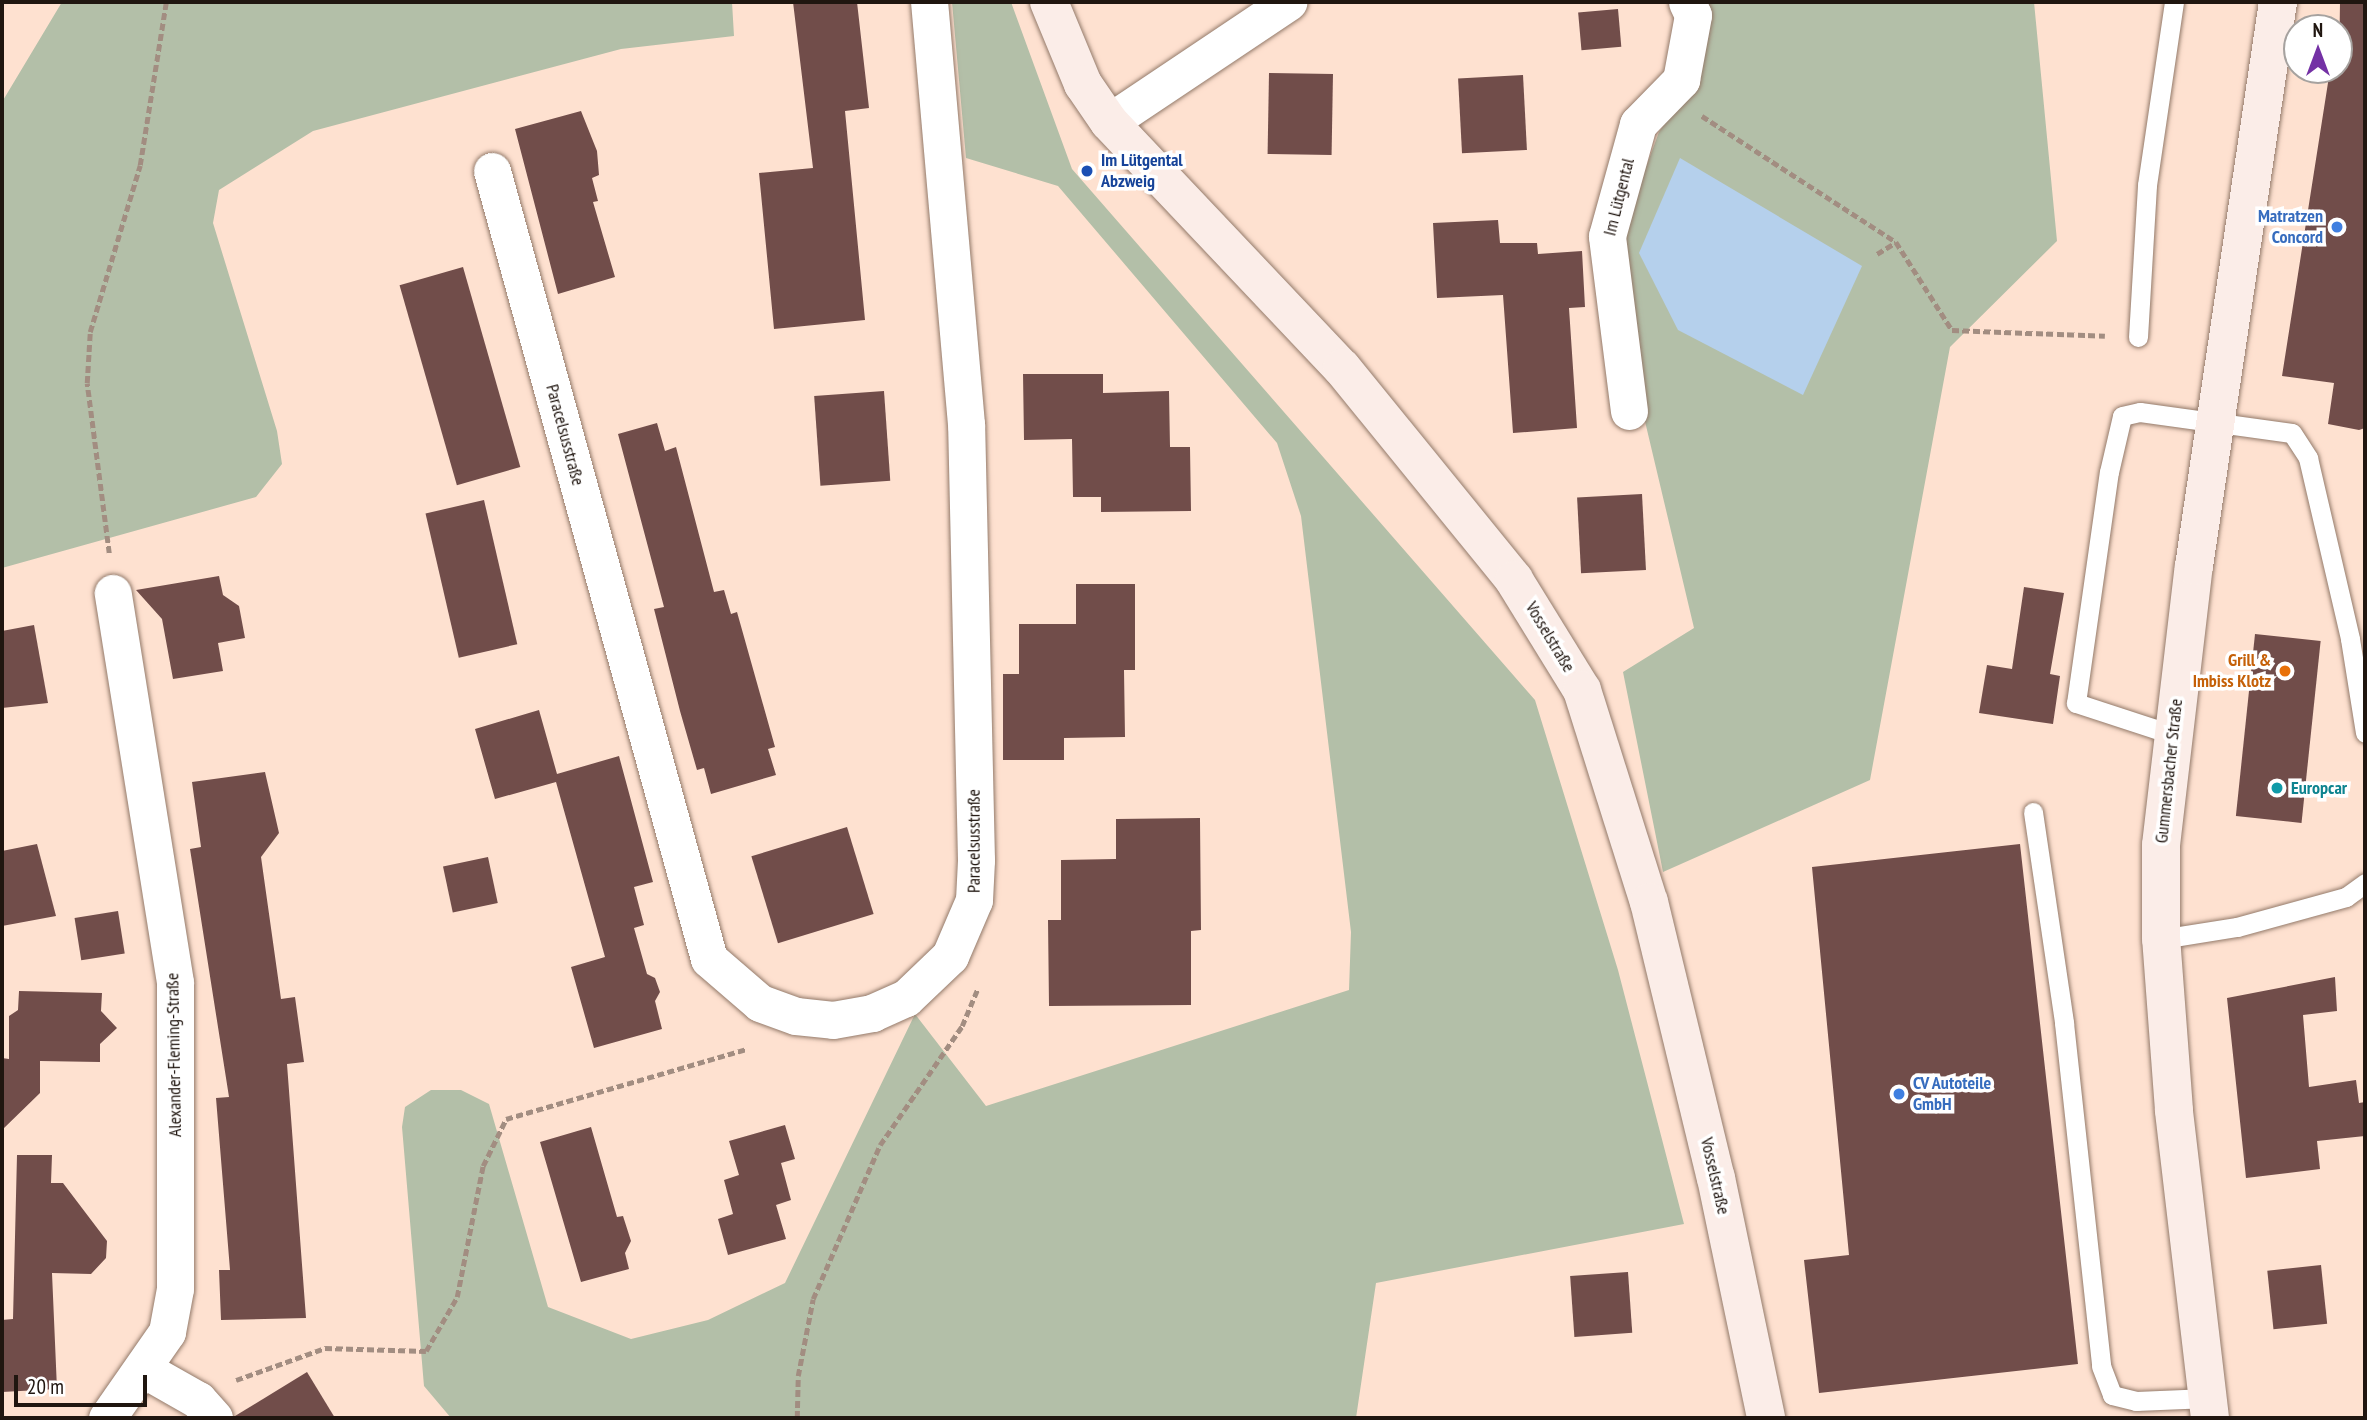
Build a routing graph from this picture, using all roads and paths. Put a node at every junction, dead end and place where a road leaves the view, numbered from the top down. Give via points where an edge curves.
1 (166, 2) edge
2 (929, 2) edge
3 (1049, 2) edge
4 (1288, 2) edge
5 (1686, 2) edge
6 (2174, 2) edge
7 (2278, 2) edge
8 (1681, 80) junction
9 (1108, 122) junction
10 (492, 171) dead end
11 (1896, 242) junction
12 (1877, 254) dead end
13 (2138, 337) joint
14 (1629, 411) dead end
15 (2215, 419) junction
16 (114, 593) joint
17 (2365, 733) edge
18 (2171, 734) junction
19 (2033, 812) dead end
20 (2365, 883) edge
21 (965, 928) junction
22 (2161, 939) junction
23 (747, 1049) dead end
24 (145, 1370) junction
25 (2209, 1408) edge
26 (206, 1409) edge
27 (107, 1418) edge
28 (797, 1418) edge
29 (1766, 1418) edge

1 - 16 path via 139,165 90,332 88,383
2 - 21 street, Paracelsusstraße via 966,425 976,860
3 - 9 street, Vosselstraße via 1083,84
4 - 9 street
5 - 8 street via 1693,15
6 - 13 lane via 2147,185
7 - 15 street, Gummersbacher Straße
8 - 11 path via 1699,114
8 - 14 street, Im Lütgental via 1638,124 1607,236
9 - 29 street, Vosselstraße via 1342,368 1514,580 1582,690 1650,902 1716,1178
10 - 21 street, Paracelsusstraße via 709,959 760,1003 796,1016 833,1020 872,1013 906,998 934,976
11 - 12 path
11 - 13 path via 1952,330
15 - 17 lane via 2292,433 2308,458 2350,639
15 - 18 street, Gummersbacher Straße
15 - 18 lane via 2140,412 2122,416 2076,703
16 - 24 street, Alexander-Fleming-Straße via 175,982 175,1289 167,1332
18 - 22 street, Gummersbacher Straße via 2161,845
19 - 25 lane via 2064,1023 2101,1366 2112,1395
20 - 22 lane via 2346,897 2322,904 2237,927
21 - 28 path via 983,969 976,998 880,1145 813,1299 798,1376
22 - 25 street, Gummersbacher Straße via 2174,1110
23 - 26 path via 506,1119 483,1166 457,1297 426,1350 325,1348
24 - 26 street
24 - 27 street, Alexander-Fleming-Straße

